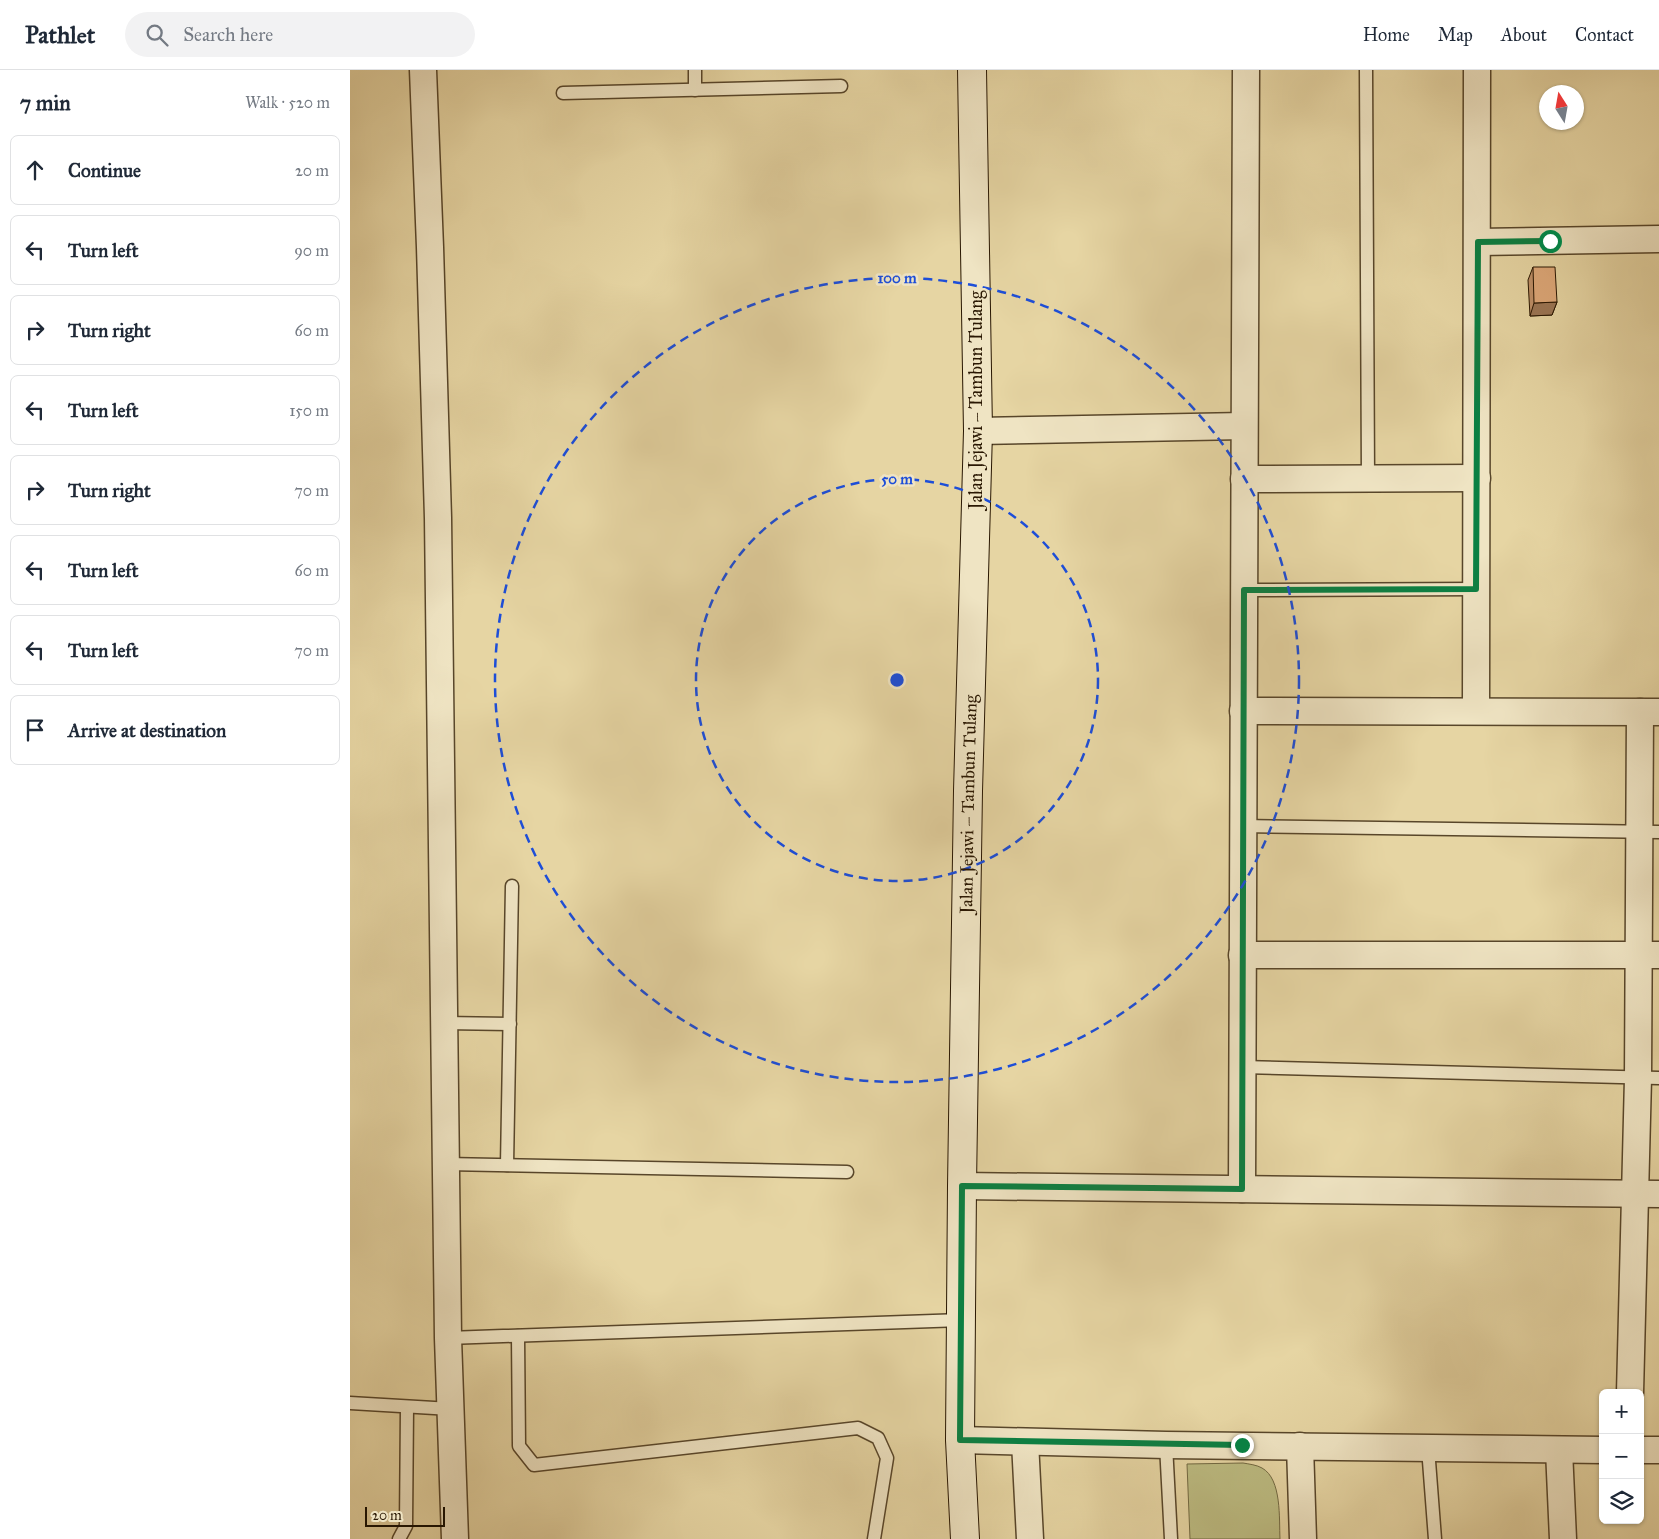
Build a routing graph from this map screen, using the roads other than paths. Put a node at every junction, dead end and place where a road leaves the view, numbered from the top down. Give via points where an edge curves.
1 (423, 70) edge
2 (695, 70) edge
3 (972, 70) edge
4 (1246, 70) edge
5 (1366, 70) edge
6 (1477, 70) edge
7 (841, 86) dead end
8 (695, 90) junction
9 (563, 93) dead end
10 (1659, 239) edge
11 (1478, 242) junction
12 (1244, 426) junction
13 (978, 430) junction
14 (1477, 478) junction
15 (1244, 479) junction
16 (1368, 479) junction
17 (1476, 589) junction
18 (1244, 590) junction
19 (1243, 711) junction
20 (1476, 711) junction
21 (1650, 712) edge
22 (1242, 826) junction
23 (1649, 832) edge
24 (512, 886) dead end
25 (1242, 955) junction
26 (1649, 955) edge
27 (444, 1023) junction
28 (510, 1024) junction
29 (1242, 1068) junction
30 (1648, 1078) edge
31 (446, 1164) junction
32 (507, 1165) junction
33 (847, 1172) dead end
34 (962, 1186) junction
35 (1242, 1189) junction
36 (1647, 1194) edge
37 (962, 1320) junction
38 (518, 1336) junction
39 (448, 1338) junction
40 (1630, 1389) edge
41 (350, 1403) edge
42 (407, 1407) junction
43 (451, 1409) junction
44 (960, 1440) junction
45 (1025, 1442) junction
46 (1166, 1444) junction
47 (1300, 1446) junction
48 (1428, 1448) junction
49 (1559, 1450) junction
50 (1599, 1450) edge
51 (1644, 1450) edge
52 (1659, 1450) edge
53 (399, 1539) edge
54 (455, 1539) edge
55 (874, 1539) edge
56 (965, 1539) edge
57 (1030, 1539) edge
58 (1171, 1539) edge
59 (1303, 1539) edge
60 (1435, 1539) edge
61 (1563, 1539) edge

1 - 27 street via 438,518
2 - 8 lane
3 - 13 street, Jalan Jejawi – Tambun Tulang
4 - 12 street
5 - 16 lane
6 - 11 street
7 - 8 lane
8 - 9 lane
10 - 11 street
11 - 14 street
12 - 13 street
12 - 15 street
13 - 34 street, Jalan Jejawi – Tambun Tulang
14 - 16 street
14 - 17 street
15 - 16 street
15 - 18 street
17 - 18 lane
17 - 20 street
18 - 19 street
19 - 20 street
19 - 22 street
20 - 21 street
21 - 23 street
22 - 23 lane
22 - 25 street
23 - 26 street
24 - 28 lane
25 - 26 street
25 - 29 street
26 - 30 street
27 - 28 lane
27 - 31 street
28 - 32 lane
29 - 30 lane
29 - 35 street
30 - 36 street
31 - 32 lane
31 - 39 street
32 - 33 lane
34 - 35 street
34 - 37 street, Jalan Jejawi – Tambun Tulang
35 - 36 street
36 - 40 street
37 - 38 lane
37 - 44 street, Jalan Jejawi – Tambun Tulang
38 - 39 lane
38 - 55 lane via 519,1446 534,1465 858,1428 878,1438 887,1458
39 - 43 street
41 - 42 lane
42 - 43 lane
42 - 53 lane via 406,1526
43 - 54 street
44 - 45 street
44 - 56 street, Jalan Jejawi – Tambun Tulang
45 - 46 street
45 - 57 street
46 - 47 street
46 - 58 lane
47 - 48 street
47 - 59 street
48 - 49 street
48 - 60 lane
49 - 50 street
49 - 61 street
51 - 52 street

